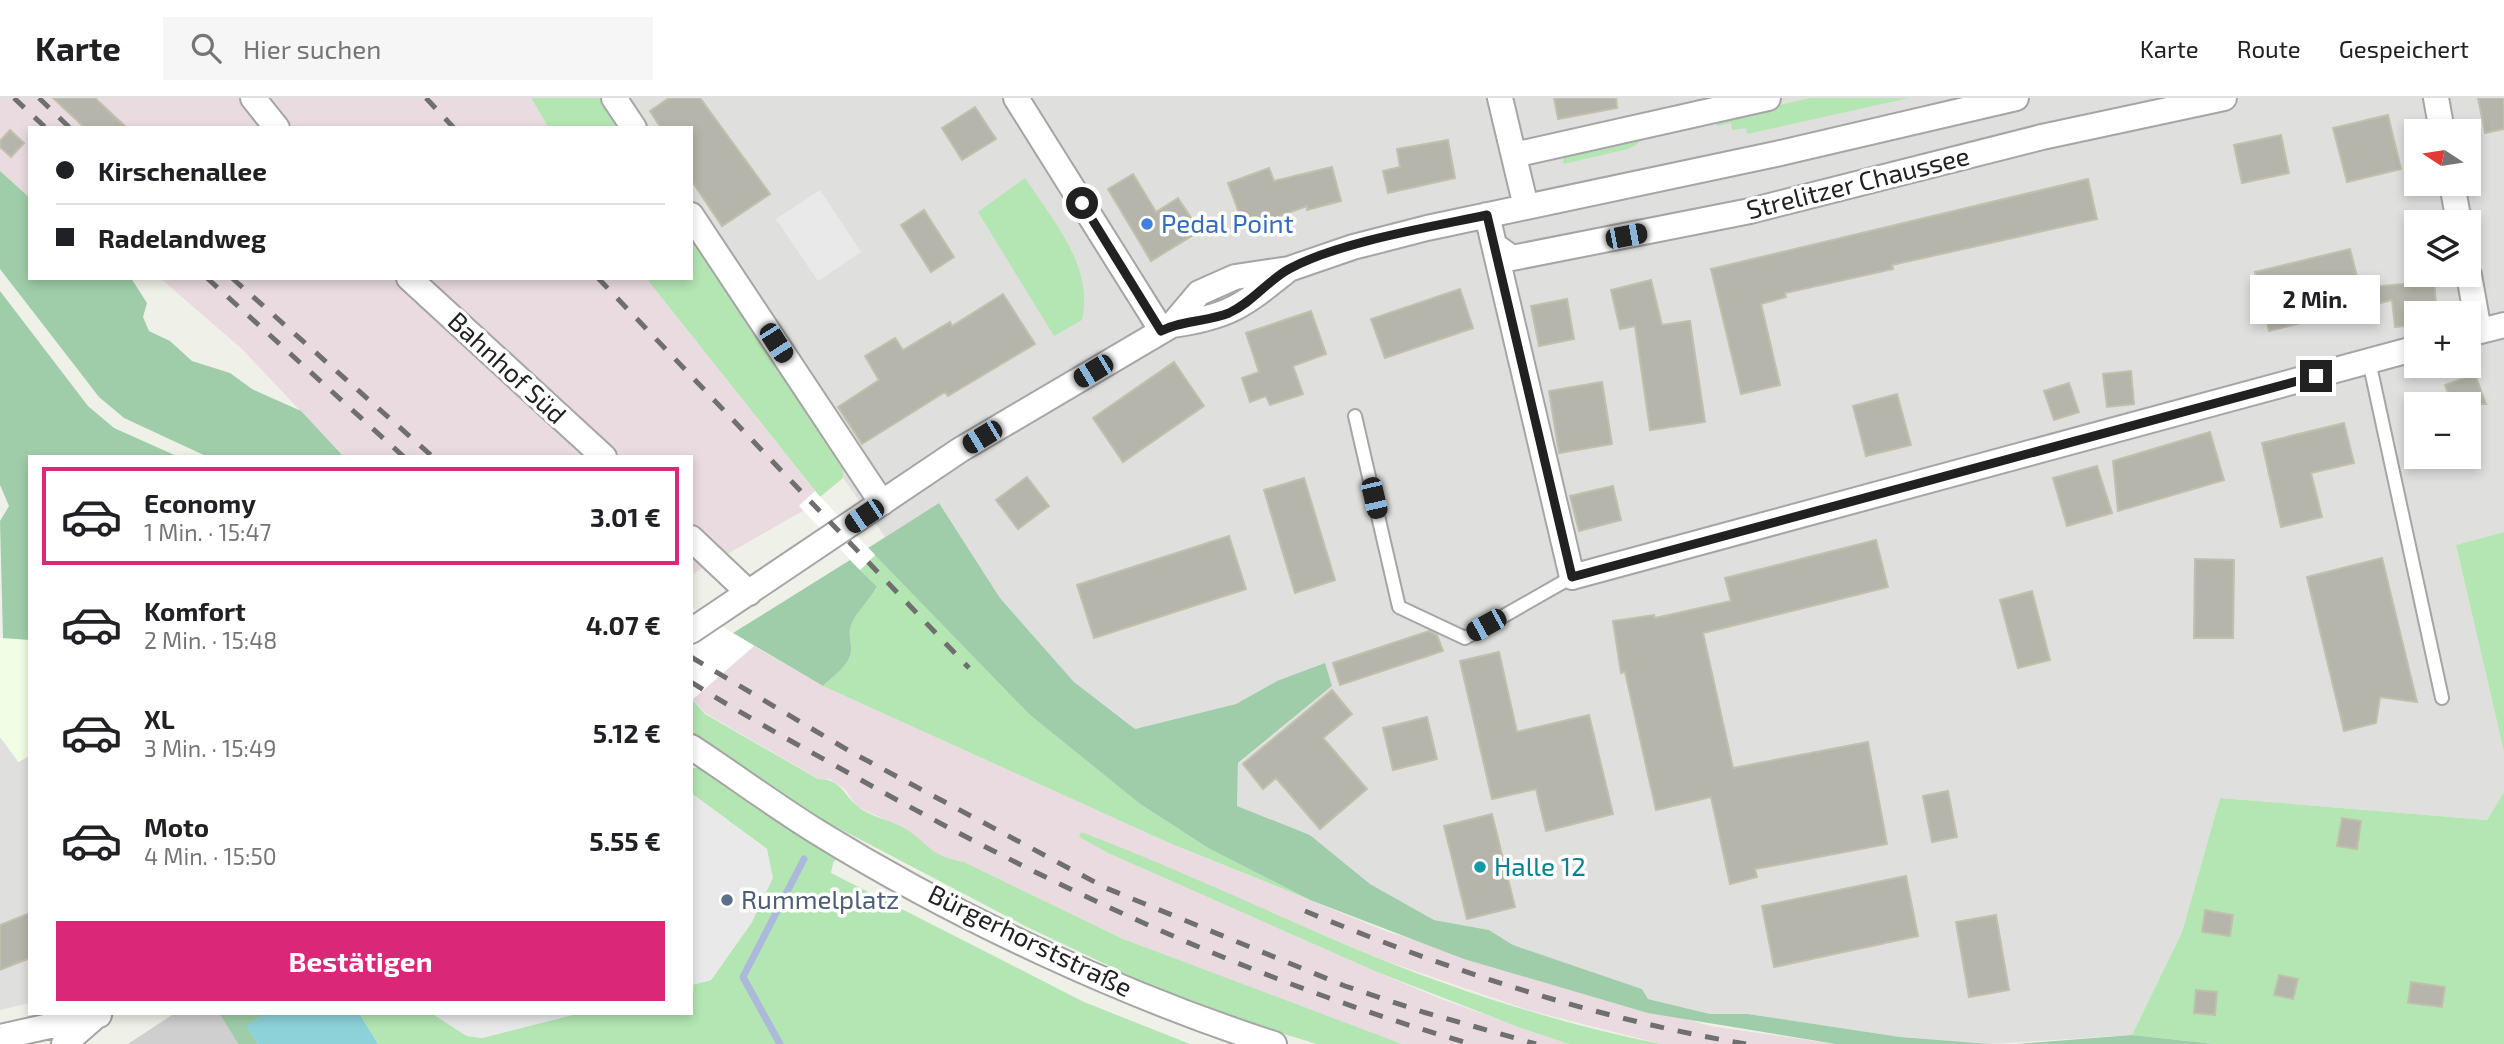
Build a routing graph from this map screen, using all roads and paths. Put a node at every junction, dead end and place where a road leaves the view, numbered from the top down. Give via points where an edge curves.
1 (253, 98) edge
2 (614, 98) edge
3 (1016, 98) edge
4 (1500, 98) edge
5 (1768, 98) edge
6 (2015, 98) edge
7 (2224, 98) edge
8 (2436, 98) edge
9 (1954, 105) edge
10 (2440, 119) edge
11 (275, 126) edge
12 (633, 126) edge
13 (1514, 155) junction
14 (1526, 207) junction
15 (1487, 215) junction
16 (693, 218) edge
17 (1494, 245) junction
18 (411, 280) edge
19 (2504, 325) edge
20 (1167, 328) junction
21 (2481, 331) edge
22 (2404, 352) edge
23 (2369, 361) junction
24 (1355, 416) dead end
25 (602, 455) edge
26 (882, 503) junction
27 (693, 540) edge
28 (1572, 577) junction
29 (749, 593) junction
30 (693, 630) edge
31 (2442, 698) dead end
32 (693, 748) edge
33 (94, 1017) edge
34 (0, 1037) edge
35 (30, 1044) edge
36 (64, 1044) edge
37 (1274, 1044) edge

1 - 11 street
2 - 12 street
3 - 20 street
4 - 13 street
5 - 13 street
6 - 9 street, Strelitzer Chaussee
7 - 17 street, Strelitzer Chaussee via 2042,137 1750,211 1512,258
8 - 10 street
9 - 14 street, Strelitzer Chaussee
13 - 14 street
14 - 15 street, Strelitzer Chaussee
15 - 17 street
15 - 20 street, Strelitzer Chaussee via 1353,247 1289,269 1235,277 1199,293
16 - 26 street
17 - 28 street
18 - 25 street, Bahnhof Süd
19 - 21 street
20 - 26 street, Strelitzer Chaussee via 960,450
22 - 23 street
23 - 28 street
23 - 31 lane
24 - 28 lane via 1399,607 1465,638
26 - 29 street, Strelitzer Chaussee
27 - 29 street
29 - 30 street, Strelitzer Chaussee
32 - 37 street, Bürgerhorststraße via 818,832 1018,940 1135,993
33 - 34 street
33 - 35 street
33 - 36 street

